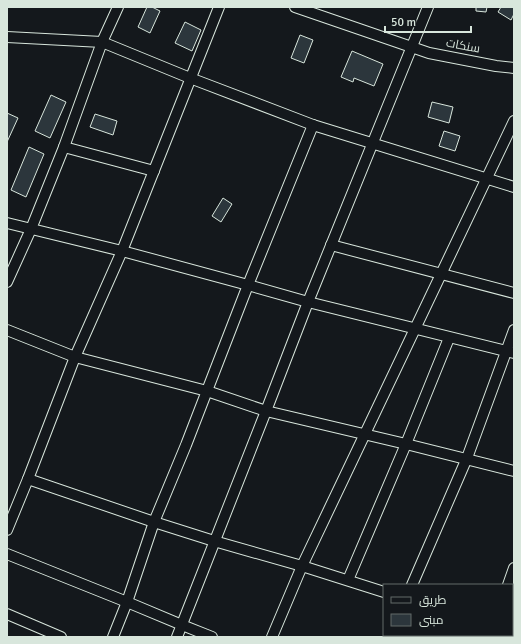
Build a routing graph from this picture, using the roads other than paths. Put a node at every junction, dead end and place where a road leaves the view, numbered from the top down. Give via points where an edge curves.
1 (118, 7) edge
2 (219, 7) edge
3 (428, 7) edge
4 (301, 8) edge
5 (7, 37) edge
6 (102, 42) junction
7 (412, 47) junction
8 (514, 68) edge
9 (190, 78) junction
10 (514, 121) edge
11 (313, 125) junction
12 (373, 143) junction
13 (64, 147) junction
14 (154, 171) junction
15 (486, 178) junction
16 (514, 187) edge
17 (7, 223) edge
18 (31, 228) junction
19 (331, 245) junction
20 (122, 251) junction
21 (441, 274) junction
22 (7, 282) edge
23 (248, 285) junction
24 (514, 293) edge
25 (308, 302) junction
26 (7, 330) edge
27 (415, 330) junction
28 (514, 330) edge
29 (449, 338) junction
30 (510, 352) edge
31 (75, 357) junction
32 (207, 391) junction
33 (266, 411) junction
34 (365, 434) junction
35 (406, 444) junction
36 (467, 458) junction
37 (514, 471) edge
38 (28, 479) junction
39 (154, 522) junction
40 (7, 530) edge
41 (214, 542) junction
42 (7, 554) edge
43 (302, 566) junction
44 (514, 568) edge
45 (348, 580) junction
46 (412, 584) edge
47 (508, 584) edge
48 (383, 592) edge
49 (127, 602) junction
50 (7, 614) edge
51 (182, 625) junction
52 (61, 637) edge
53 (113, 637) edge
54 (177, 637) edge
55 (212, 637) edge
56 (272, 637) edge

1 - 6 street
2 - 9 street
3 - 7 street
4 - 7 street, سنكات
5 - 6 street
6 - 9 street
6 - 13 street
7 - 8 street, سنكات via 429,53
7 - 12 street
9 - 11 street
9 - 14 street
10 - 15 street
11 - 12 street
11 - 23 street
12 - 15 street
12 - 19 street
13 - 14 street
13 - 18 street
14 - 20 street
15 - 16 street
15 - 21 street
17 - 18 street
18 - 20 street
18 - 22 street
19 - 21 street
19 - 25 street
20 - 23 street
20 - 31 street
21 - 24 street
21 - 27 street
23 - 25 street
23 - 32 street
25 - 27 street
25 - 33 street
26 - 31 street
27 - 29 street
27 - 34 street
28 - 30 street
29 - 30 street
29 - 35 street
30 - 36 street
31 - 32 street
31 - 38 street
32 - 33 street
32 - 39 street
33 - 34 street
33 - 41 street
34 - 35 street
34 - 43 street
35 - 36 street
35 - 45 street
36 - 37 street
36 - 46 street
38 - 39 street
38 - 40 street
39 - 41 street
39 - 49 street
41 - 43 street
41 - 51 street
42 - 49 street
43 - 45 street
43 - 56 street
44 - 47 street
45 - 48 street
49 - 51 street
49 - 53 street
50 - 52 street
51 - 54 street
51 - 55 street

